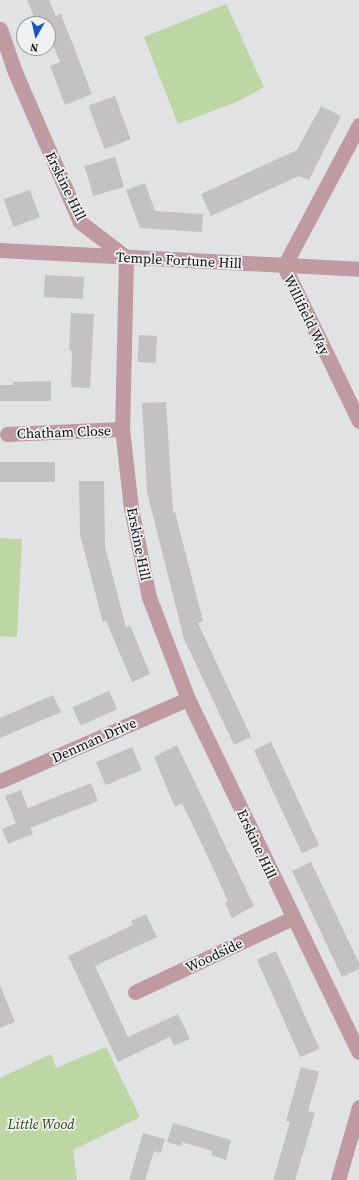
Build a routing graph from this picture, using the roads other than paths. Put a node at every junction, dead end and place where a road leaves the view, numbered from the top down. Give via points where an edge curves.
1 (0, 29) edge
2 (359, 125) edge
3 (0, 250) edge
4 (126, 257) junction
5 (284, 266) junction
6 (359, 269) edge
7 (359, 421) edge
8 (122, 429) junction
9 (7, 434) dead end
10 (188, 699) junction
11 (0, 781) edge
12 (292, 918) junction
13 (135, 992) dead end
14 (359, 1052) edge
15 (359, 1107) edge
16 (338, 1180) edge

1 - 4 street, Erskine Hill via 15,72 80,222
2 - 5 street, Willifield Way
3 - 4 street, Temple Fortune Hill
4 - 5 street, Temple Fortune Hill
4 - 8 street, Erskine Hill
5 - 6 street, Temple Fortune Hill
5 - 7 street, Willifield Way
8 - 9 street, Chatham Close
8 - 10 street, Erskine Hill via 131,508 149,597
10 - 11 street, Denman Drive
10 - 12 street, Erskine Hill
12 - 13 street, Woodside
12 - 14 street, Erskine Hill
15 - 16 street

